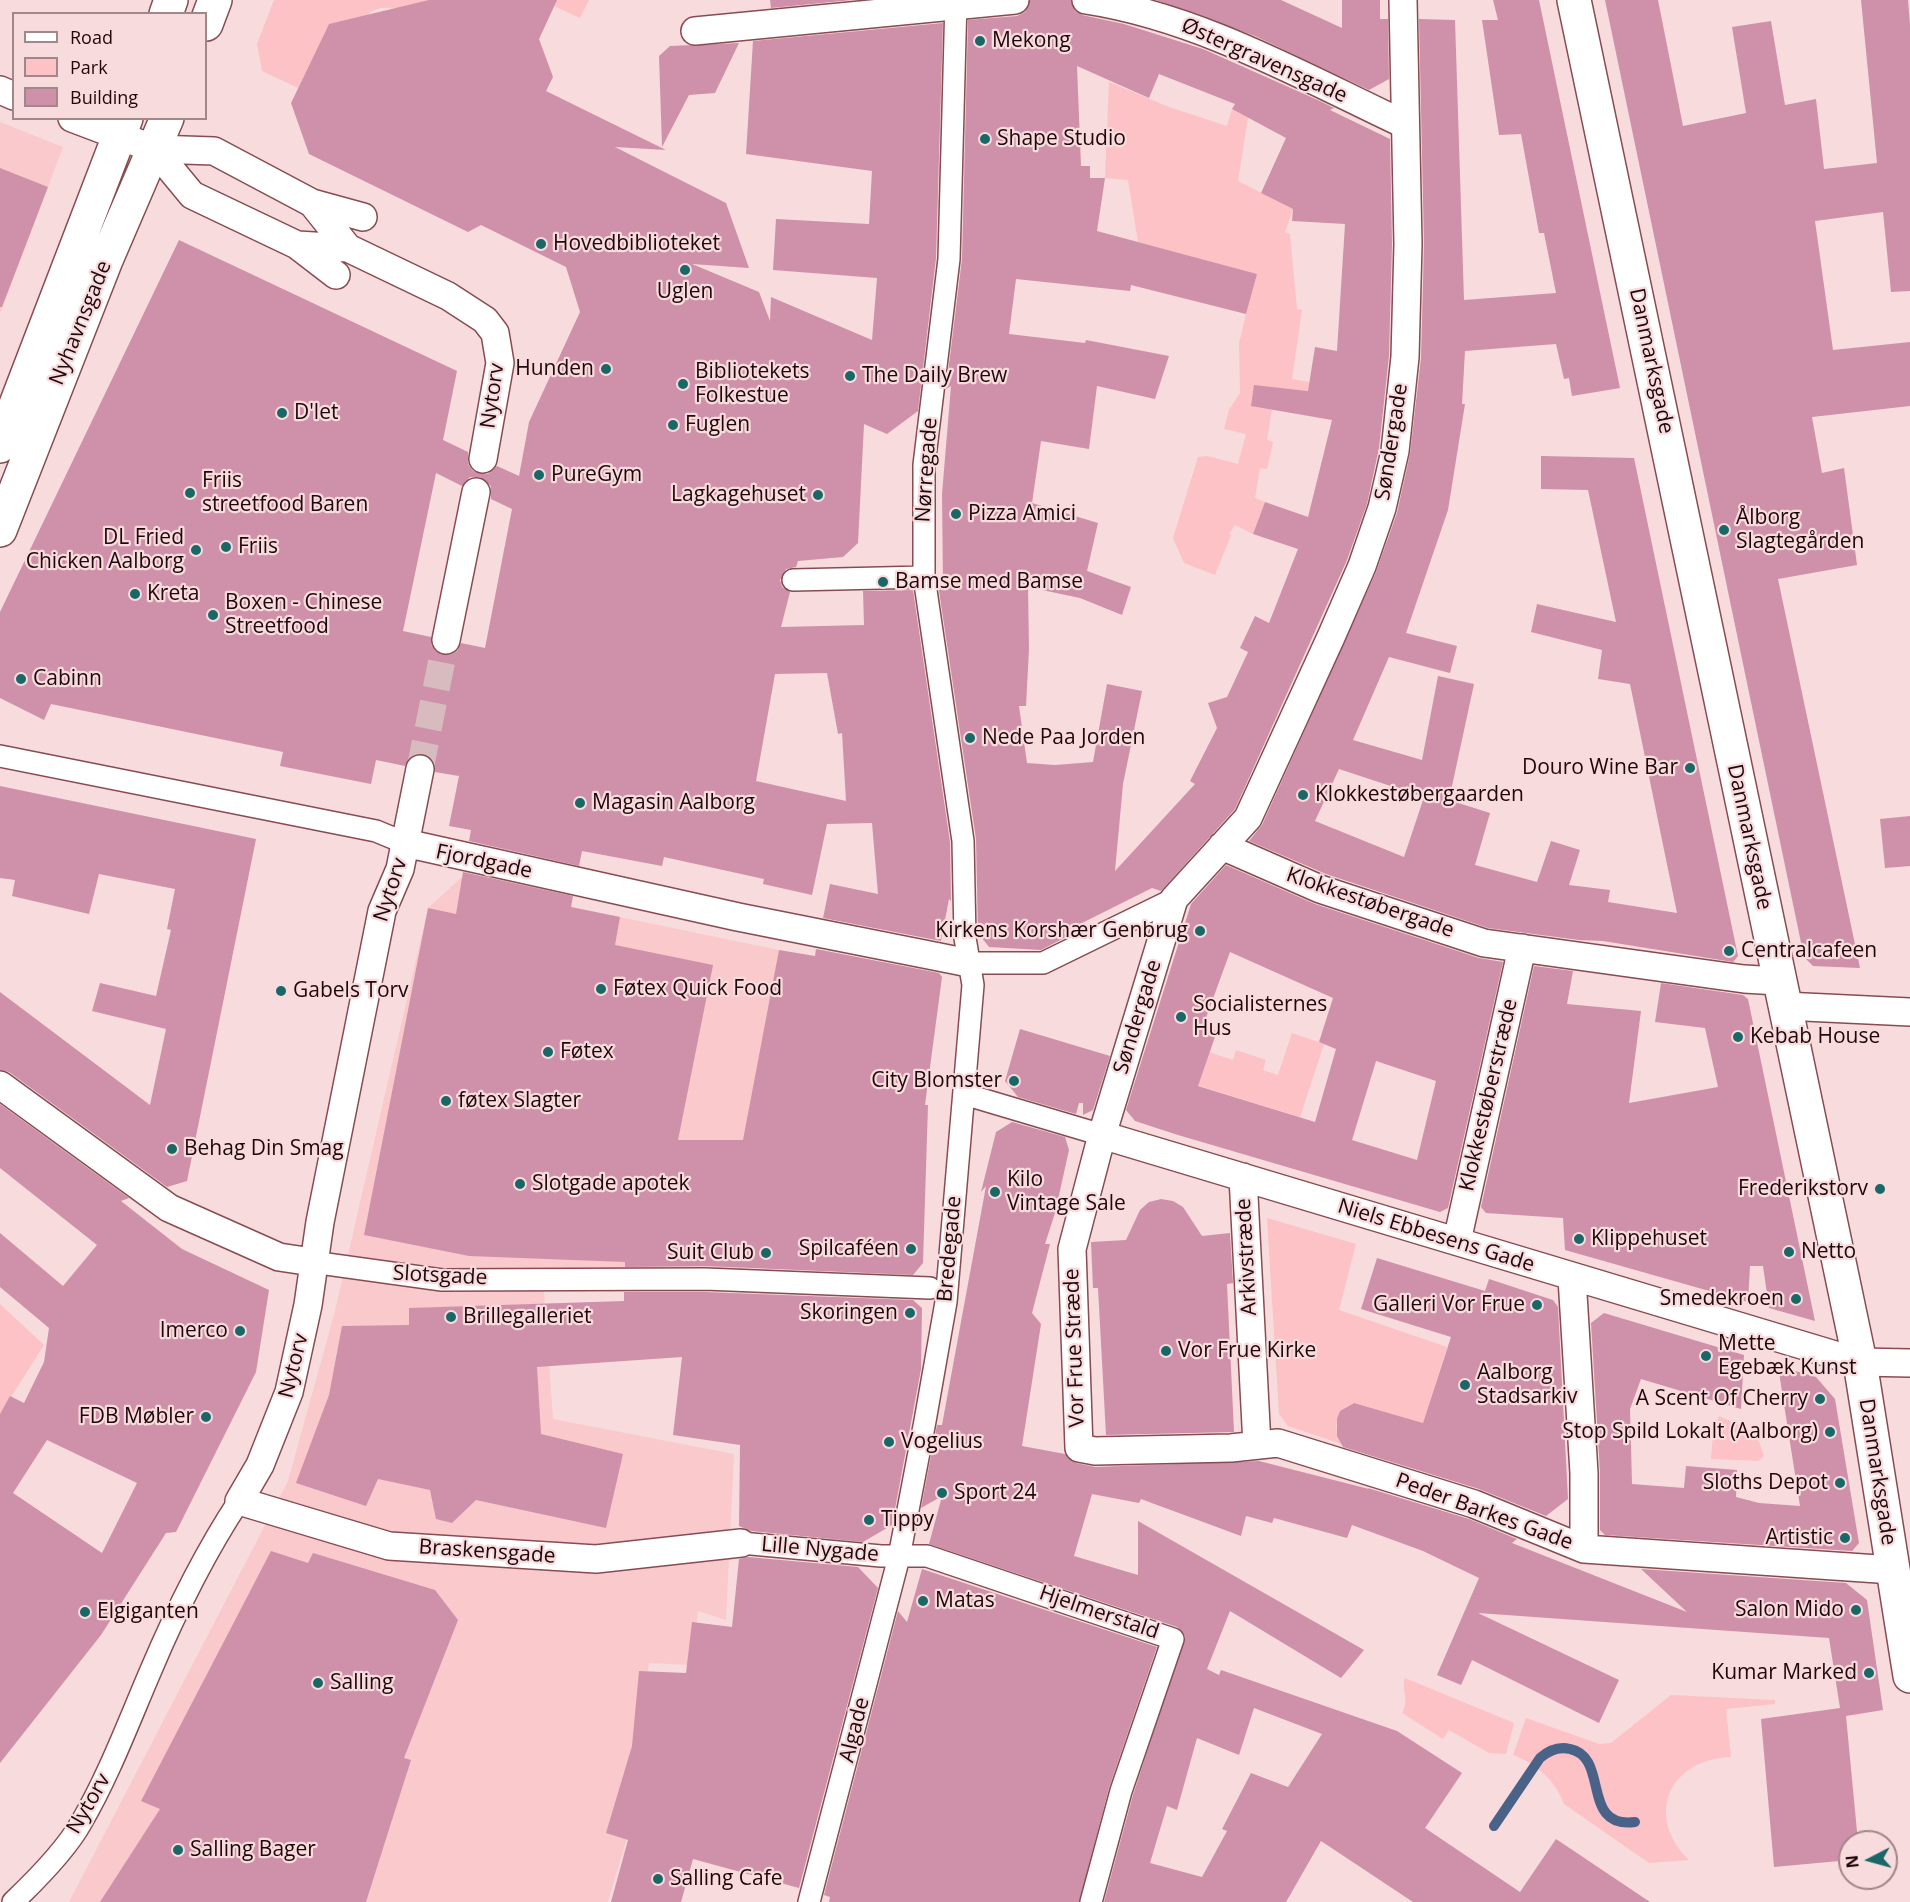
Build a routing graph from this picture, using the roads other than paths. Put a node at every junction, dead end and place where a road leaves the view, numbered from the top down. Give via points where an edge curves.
1 (215, 0) edge
2 (1015, 0) edge
3 (1086, 0) edge
4 (1403, 0) edge
5 (1574, 0) edge
6 (956, 3) edge
7 (207, 21) edge
8 (695, 31) dead end
9 (83, 120) edge
10 (166, 120) edge
11 (1404, 124) junction
12 (123, 127) edge
13 (154, 149) junction
14 (312, 204) junction
15 (363, 217) dead end
16 (297, 244) junction
17 (348, 248) junction
18 (336, 275) dead end
19 (0, 446) edge
20 (483, 459) dead end
21 (476, 492) dead end
22 (0, 530) edge
23 (924, 577) junction
24 (793, 580) dead end
25 (446, 640) tunnel mouth
26 (0, 756) edge
27 (420, 769) tunnel mouth
28 (405, 843) junction
29 (1222, 846) junction
30 (1174, 899) junction
31 (1522, 948) junction
32 (967, 950) junction
33 (1781, 993) junction
34 (1910, 1012) edge
35 (0, 1085) edge
36 (964, 1094) junction
37 (1102, 1136) junction
38 (1243, 1177) junction
39 (1456, 1241) junction
40 (1072, 1249) joint
41 (312, 1262) junction
42 (1572, 1278) junction
43 (930, 1288) dead end
44 (1860, 1362) junction
45 (1910, 1363) edge
46 (1257, 1445) junction
47 (1079, 1448) joint
48 (239, 1501) junction
49 (741, 1543) joint
50 (1584, 1549) junction
51 (899, 1557) junction
52 (1893, 1570) junction
53 (1910, 1676) edge
54 (13, 1902) edge
55 (809, 1902) edge
56 (1091, 1902) edge

1 - 7 street
2 - 6 street
3 - 11 street, Østergravensgade via 1163,18 1265,58
4 - 11 street, Søndergade
5 - 33 street, Danmarksgade
6 - 8 street
6 - 23 street, Nørregade via 949,259 924,465
9 - 12 street
10 - 13 street, Nyhavnsgade
11 - 29 street, Søndergade via 1408,244 1405,357 1395,451 1382,508 1353,586 1248,818
12 - 13 street
12 - 19 street, Nyhavnsgade
13 - 14 street via 214,151
13 - 16 street via 192,195
13 - 22 street, Nyhavnsgade
14 - 15 street
14 - 17 street
16 - 17 street
16 - 18 street
17 - 20 street, Nytorv via 463,304 495,333 499,376
21 - 25 street
23 - 24 street
23 - 32 street, Nørregade via 963,841
26 - 28 street, Fjordgade via 376,831
27 - 28 street, Nytorv
28 - 32 street, Fjordgade via 738,917
28 - 41 street, Nytorv via 400,868 382,911
29 - 30 street, Søndergade
29 - 31 street, Klokkestøbergade via 1320,889 1484,943
30 - 32 street, Søndergade via 1043,963
30 - 37 street, Søndergade
31 - 33 street, Klokkestøbergade via 1744,979
31 - 39 street, Klokkestøberstræde
32 - 36 street, Bredegade via 973,985
33 - 34 street
33 - 44 street, Danmarksgade
35 - 41 street, Slotsgade via 169,1208 279,1257
36 - 37 street, Niels Ebbesens Gade
36 - 51 street, Bredegade via 946,1302
37 - 38 street, Niels Ebbesens Gade
37 - 40 street, Søndergade
38 - 39 street, Niels Ebbesens Gade
38 - 46 street, Arkivstræde
39 - 42 street, Niels Ebbesens Gade
40 - 47 street, Vor Frue Stræde
41 - 43 street, Slotsgade via 442,1280 705,1279
41 - 48 street, Nytorv via 308,1305 289,1392 260,1466
42 - 44 street, Niels Ebbesens Gade
42 - 50 street via 1584,1473
44 - 45 street, Niels Ebbesens Gade
44 - 52 street, Danmarksgade
46 - 47 street, Peder Barkes Gade
46 - 50 street, Peder Barkes Gade via 1278,1443 1318,1454 1474,1504
48 - 49 street, Braskensgade via 389,1546 596,1559
48 - 54 street, Nytorv via 185,1595 111,1765 80,1825 37,1880
49 - 51 street, Lille Nygade
50 - 52 street, Peder Barkes Gade
51 - 55 street, Algade
51 - 56 street, Hjelmerstald via 927,1556 1173,1639 1121,1791
52 - 53 street, Danmarksgade

